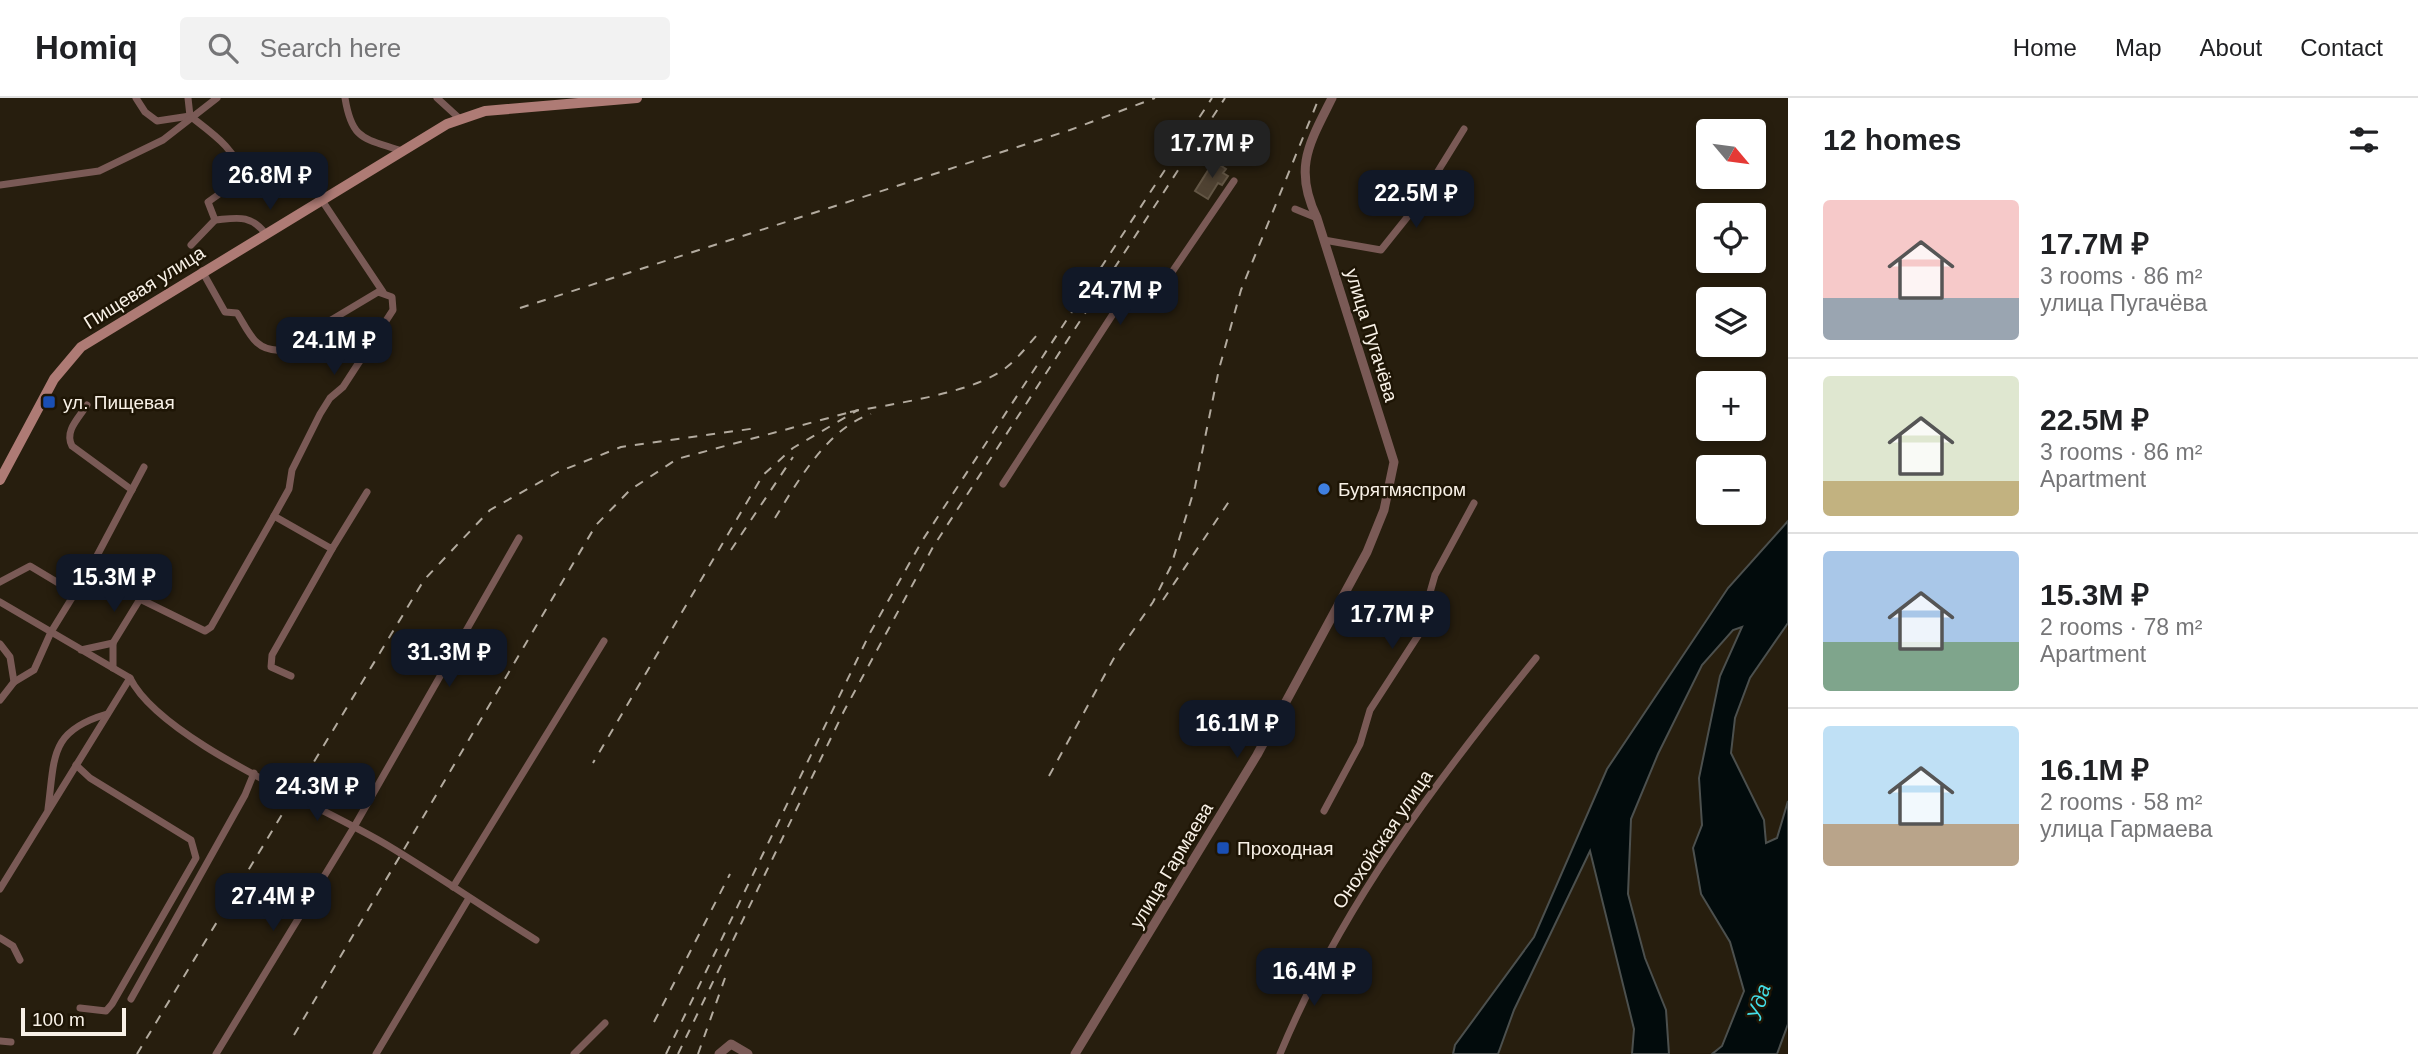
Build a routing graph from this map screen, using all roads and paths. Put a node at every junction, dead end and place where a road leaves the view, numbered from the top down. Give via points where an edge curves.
1 (136, 98) edge
2 (188, 98) edge
3 (217, 98) edge
4 (345, 98) edge
5 (437, 98) edge
6 (637, 98) edge
7 (1332, 98) edge
8 (190, 116) junction
9 (460, 119) junction
10 (1464, 129) dead end
11 (402, 151) junction
12 (1234, 181) dead end
13 (0, 185) edge
14 (321, 199) junction
15 (1295, 209) dead end
16 (1317, 218) junction
17 (215, 220) junction
18 (265, 233) junction
19 (1324, 240) junction
20 (191, 245) dead end
21 (202, 271) junction
22 (383, 292) junction
23 (87, 405) dead end
24 (1394, 462) joint
25 (144, 467) dead end
26 (0, 480) edge
27 (1003, 484) dead end
28 (132, 490) junction
29 (367, 492) dead end
30 (1474, 503) dead end
31 (274, 516) junction
32 (519, 538) dead end
33 (332, 549) junction
34 (91, 567) junction
35 (0, 582) edge
36 (75, 593) junction
37 (140, 599) junction
38 (0, 602) edge
39 (51, 632) junction
40 (604, 641) dead end
41 (113, 643) junction
42 (0, 644) edge
43 (81, 650) junction
44 (1536, 658) dead end
45 (113, 668) junction
46 (290, 676) dead end
47 (130, 678) junction
48 (14, 682) junction
49 (0, 700) edge
50 (107, 714) junction
51 (76, 765) junction
52 (254, 773) junction
53 (1324, 811) dead end
54 (47, 812) junction
55 (354, 827) junction
56 (453, 887) junction
57 (0, 889) edge
58 (469, 898) junction
59 (0, 938) edge
60 (536, 940) dead end
61 (20, 960) dead end
62 (131, 999) dead end
63 (80, 1008) dead end
64 (605, 1023) dead end
65 (0, 1041) edge
66 (11, 1042) dead end
67 (216, 1054) edge
68 (376, 1054) edge
69 (573, 1054) edge
70 (719, 1054) edge
71 (748, 1054) edge
72 (1075, 1054) edge
73 (1280, 1054) edge

1 - 8 street via 157,121
2 - 8 street
3 - 8 street
4 - 11 street via 349,124 359,136
5 - 9 street
6 - 9 main road, Пищевая улица via 485,111
7 - 16 street, улица Пугачёва via 1304,163 1306,194
8 - 13 street via 163,140 99,172
8 - 17 street via 230,150 243,177 208,202
9 - 11 main road, Пищевая улица
10 - 19 street via 1417,205 1381,250
11 - 14 main road, Пищевая улица
12 - 27 street via 1170,275 1135,280
14 - 18 main road, Пищевая улица
14 - 22 street
15 - 16 street
16 - 19 street, улица Пугачёва
17 - 18 street via 246,217 255,220
17 - 20 street
18 - 21 main road, Пищевая улица
19 - 24 street, улица Пугачёва
21 - 22 street via 225,312 237,313 259,347 267,351 281,350
21 - 26 main road, Пищевая улица via 80,348 41,400
22 - 31 street via 392,298 393,310 343,387 330,398
23 - 28 street via 71,429 72,446
24 - 72 street, улица Гармаева via 1384,510 1341,601 1257,755
25 - 28 street
28 - 34 street
29 - 33 street
30 - 53 street via 1436,575 1427,603 1434,611 1370,710 1360,744
31 - 33 street
31 - 37 street via 205,631
32 - 55 street
33 - 46 street via 272,655 271,667
34 - 36 street
34 - 37 street via 124,571 140,589
35 - 36 street via 30,566
36 - 39 street
37 - 41 street
38 - 39 street
39 - 43 street
39 - 48 street via 34,670
40 - 56 street
41 - 43 street
41 - 45 street
42 - 48 street via 10,657
43 - 45 street
44 - 73 street, Онохойская улица via 1459,753 1355,904 1307,988
45 - 47 street
47 - 50 street
47 - 52 street via 137,693 161,716
48 - 49 street
50 - 51 street
50 - 54 street via 75,726 65,736 57,752
51 - 54 street
51 - 63 street via 191,840 196,858 112,1004 99,1012
52 - 55 street
52 - 62 street
54 - 57 street
55 - 56 street
55 - 67 street
56 - 58 street
58 - 60 street
58 - 68 street
59 - 61 street via 13,946
64 - 69 street
65 - 66 street
70 - 71 street via 732,1044

